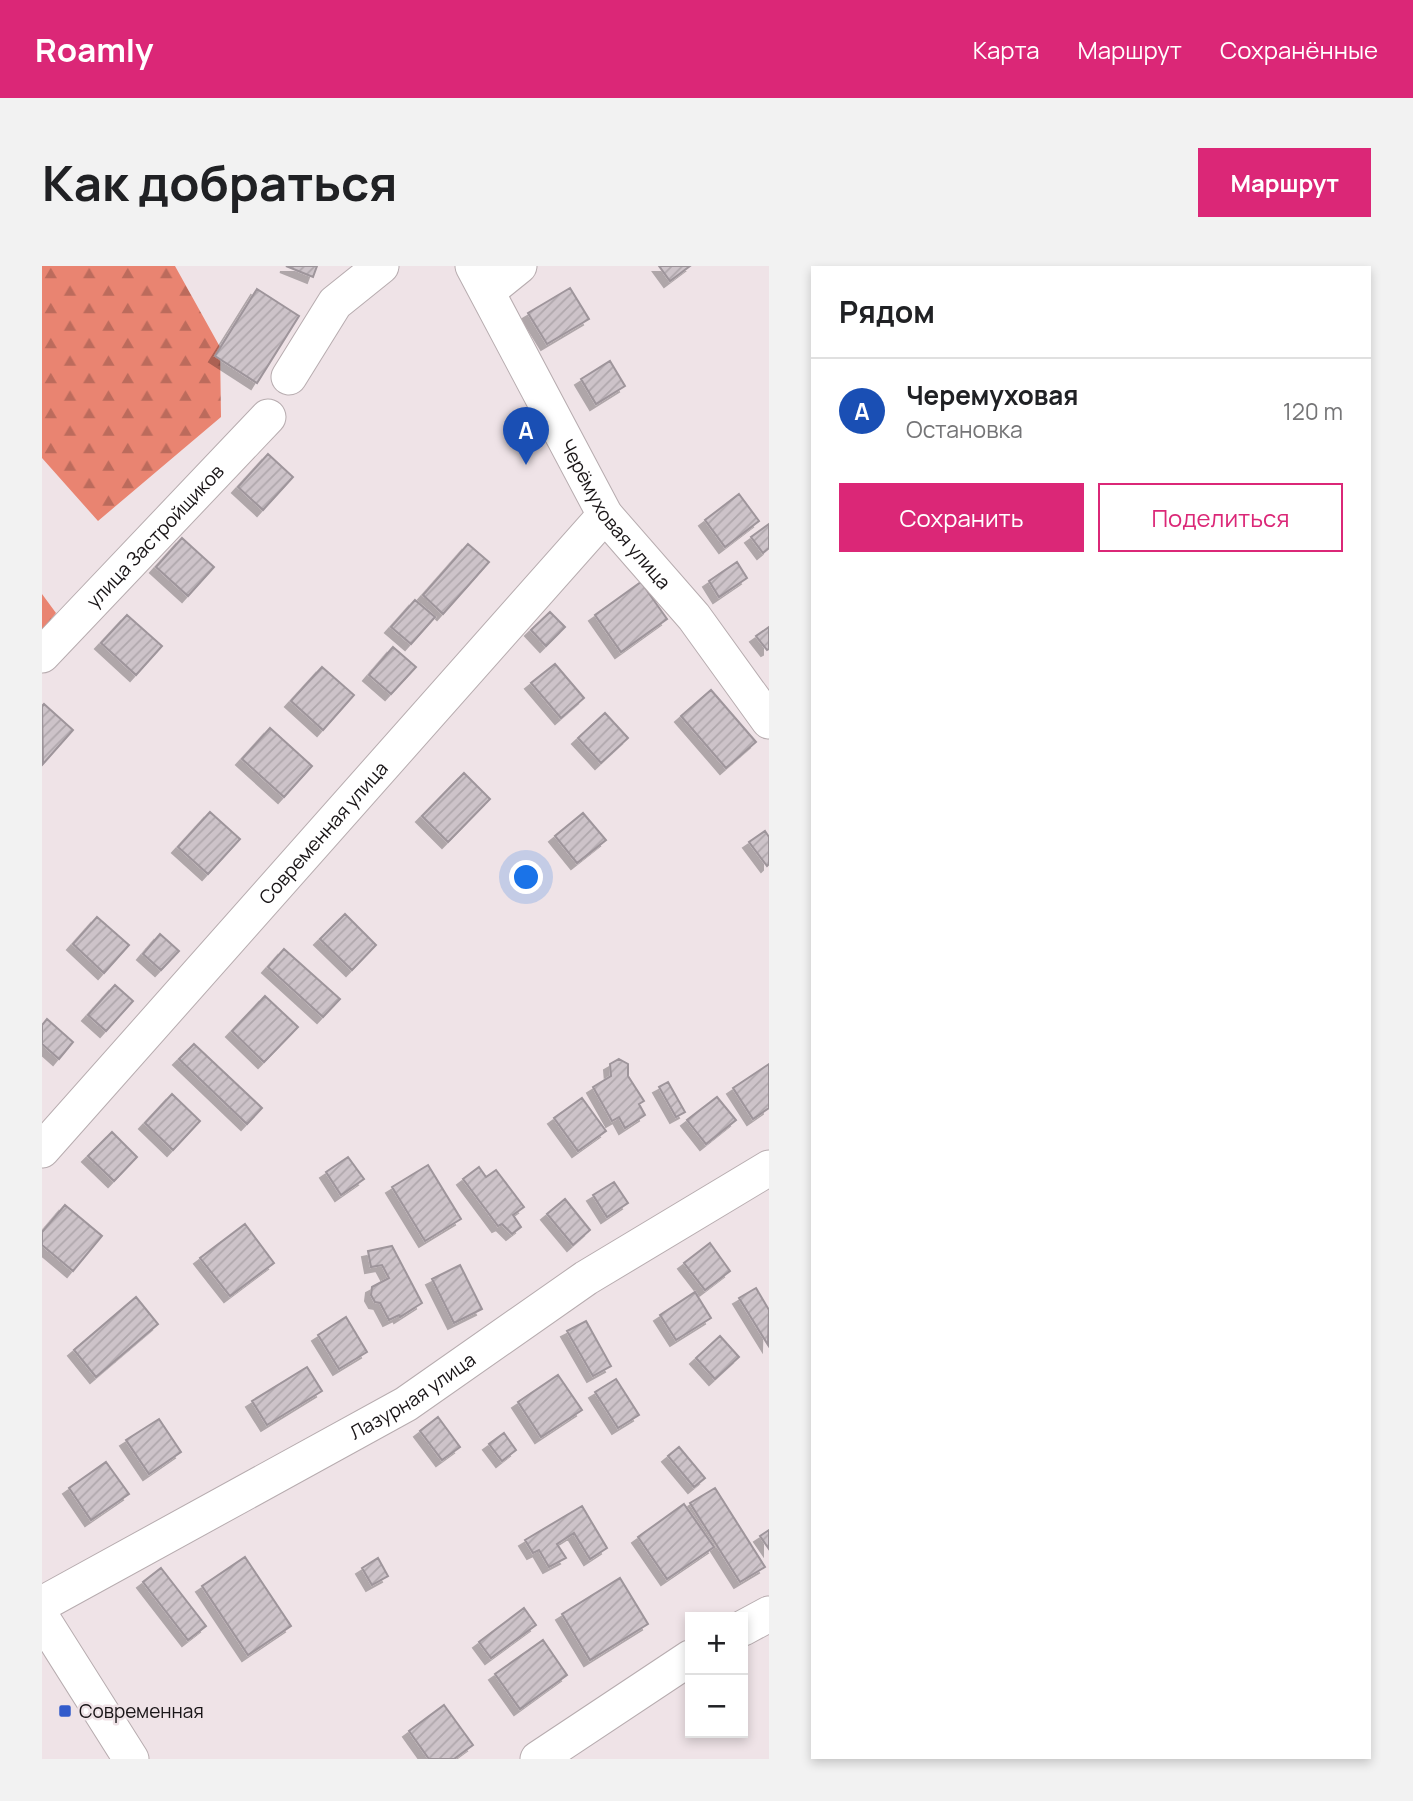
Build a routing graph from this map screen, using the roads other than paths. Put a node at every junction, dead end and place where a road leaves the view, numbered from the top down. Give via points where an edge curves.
1 (381, 266) edge
2 (519, 266) edge
3 (480, 278) edge
4 (289, 377) dead end
5 (268, 417) dead end
6 (605, 515) junction
7 (42, 655) edge
8 (769, 721) edge
9 (42, 1150) edge
10 (769, 1168) edge
11 (42, 1604) edge
12 (769, 1614) edge
13 (42, 1618) edge
14 (748, 1625) edge
15 (685, 1661) edge
16 (131, 1759) edge
17 (538, 1759) edge

1 - 4 street via 335,303
2 - 3 street
3 - 6 street, Черёмуховая улица
5 - 7 street, улица Застройщиков
6 - 8 street, Черёмуховая улица via 694,617
6 - 9 street, Современная улица
10 - 11 street, Лазурная улица via 586,1278 407,1404
12 - 14 street
13 - 16 street
15 - 17 street

